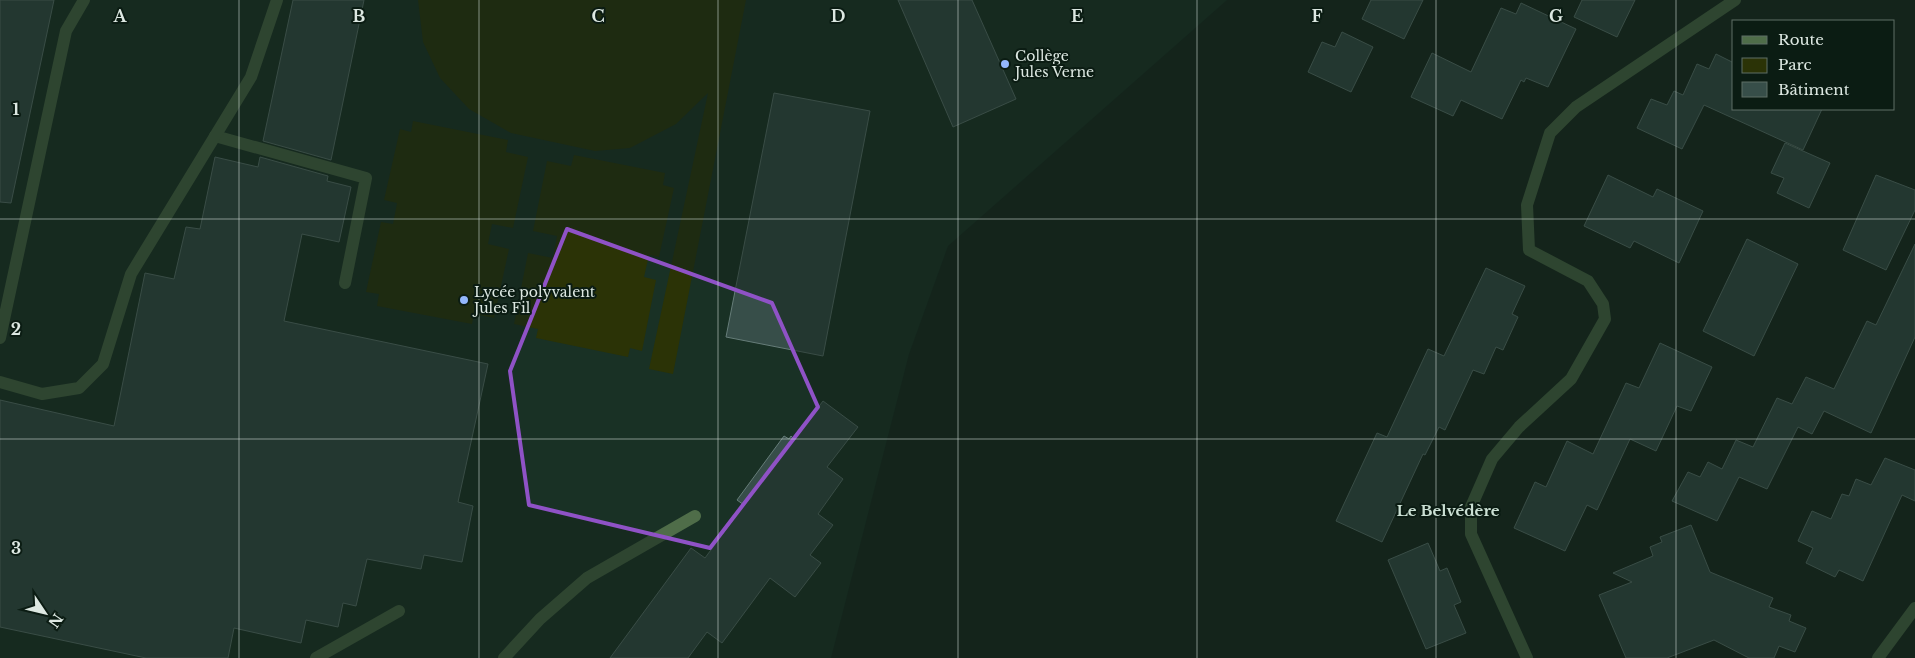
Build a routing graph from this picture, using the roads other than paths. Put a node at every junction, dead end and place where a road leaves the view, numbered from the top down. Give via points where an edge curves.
1 (84, 0) edge
2 (277, 0) edge
3 (1735, 0) edge
4 (215, 136) junction
5 (345, 283) dead end
6 (0, 338) edge
7 (0, 382) edge
8 (695, 516) dead end
9 (1915, 608) edge
10 (399, 611) dead end
11 (316, 658) edge
12 (504, 658) edge
13 (1527, 658) edge
14 (1878, 658) edge

1 - 6 street via 66,31
2 - 4 street via 251,77
3 - 13 street via 1576,107 1550,133 1527,205 1529,250 1588,281 1603,304 1605,319 1571,379 1518,427 1492,459 1471,506 1471,534
4 - 5 street via 366,178
4 - 7 street via 131,274 103,364 79,388 42,394
8 - 12 street via 587,578 540,619
9 - 14 street
10 - 11 street

